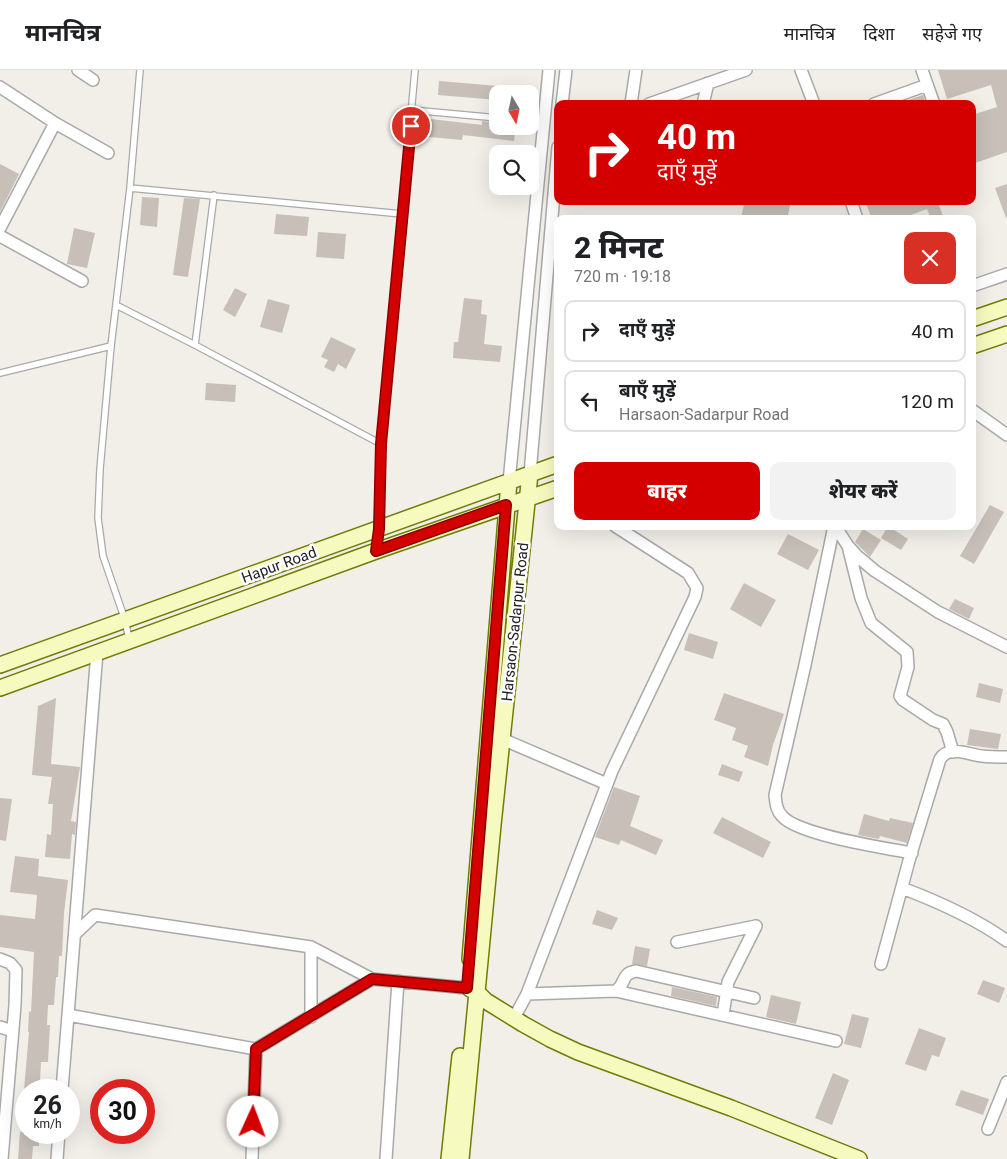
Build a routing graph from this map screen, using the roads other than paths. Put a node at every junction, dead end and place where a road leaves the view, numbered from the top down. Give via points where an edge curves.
1 (78, 70) edge
2 (140, 70) edge
3 (415, 70) edge
4 (549, 70) edge
5 (566, 70) edge
6 (636, 70) edge
7 (746, 70) edge
8 (801, 70) edge
9 (922, 70) edge
10 (93, 80) dead end
11 (708, 83) junction
12 (927, 85) junction
13 (0, 87) edge
14 (562, 100) edge
15 (632, 100) edge
16 (660, 100) edge
17 (705, 100) edge
18 (812, 100) edge
19 (885, 100) edge
20 (933, 100) edge
21 (412, 110) junction
22 (489, 117) edge
23 (56, 123) junction
24 (108, 153) dead end
25 (130, 188) junction
26 (554, 194) edge
27 (214, 195) junction
28 (402, 214) junction
29 (0, 228) edge
30 (0, 236) edge
31 (1007, 274) edge
32 (82, 281) dead end
33 (976, 285) edge
34 (116, 305) junction
35 (1007, 306) edge
36 (976, 318) edge
37 (1007, 334) edge
38 (195, 345) junction
39 (976, 345) edge
40 (111, 346) junction
41 (0, 372) edge
42 (976, 413) edge
43 (1007, 436) edge
44 (381, 444) junction
45 (554, 465) edge
46 (530, 474) junction
47 (509, 482) junction
48 (554, 490) edge
49 (528, 498) junction
50 (506, 505) junction
51 (379, 529) junction
52 (621, 530) edge
53 (834, 530) edge
54 (838, 530) edge
55 (848, 546) junction
56 (376, 551) junction
57 (125, 620) junction
58 (129, 641) junction
59 (1007, 647) edge
60 (98, 652) junction
61 (0, 665) edge
62 (0, 688) edge
63 (502, 739) junction
64 (953, 752) junction
65 (1007, 757) edge
66 (607, 784) junction
67 (912, 853) junction
68 (902, 888) junction
69 (75, 934) junction
70 (1007, 941) edge
71 (677, 942) dead end
72 (311, 947) junction
73 (0, 960) edge
74 (881, 964) dead end
75 (372, 979) junction
76 (398, 981) junction
77 (472, 990) junction
78 (616, 991) junction
79 (727, 992) junction
80 (527, 994) junction
81 (754, 998) dead end
82 (68, 1015) junction
83 (723, 1015) junction
84 (311, 1017) junction
85 (514, 1018) junction
86 (0, 1027) edge
87 (13, 1031) junction
88 (836, 1041) dead end
89 (256, 1049) junction
90 (63, 1079) edge
91 (1007, 1082) edge
92 (988, 1129) dead end
93 (58, 1144) edge
94 (385, 1157) edge
95 (2, 1159) edge
96 (57, 1159) edge
97 (252, 1159) edge
98 (449, 1159) edge
99 (461, 1159) edge
100 (859, 1159) edge

1 - 10 street
2 - 25 lane
3 - 21 lane
4 - 47 street
5 - 14 street
6 - 15 street
7 - 11 street
8 - 18 street
9 - 12 street
11 - 16 street
11 - 17 street
12 - 19 street
12 - 20 street
13 - 23 street
21 - 22 lane
21 - 28 lane
23 - 24 street
23 - 29 street
25 - 27 lane
25 - 34 lane
26 - 46 street
27 - 28 lane
27 - 38 lane
28 - 44 lane
30 - 32 street
31 - 33 street
34 - 38 lane
34 - 40 lane
35 - 36 street
37 - 39 street
38 - 44 lane
40 - 41 lane
40 - 57 lane via 98,518 103,556
42 - 43 street
44 - 51 lane
45 - 46 street, Hapur Road
46 - 47 street, Hapur Road
46 - 49 street, Harsaon-Sadarpur Road
47 - 50 street, Harsaon-Sadarpur Road
47 - 51 street, Hapur Road
48 - 49 street, Hapur Road
49 - 50 street, Hapur Road
49 - 63 street, Harsaon-Sadarpur Road
50 - 56 street, Hapur Road
50 - 77 street, Harsaon-Sadarpur Road
51 - 56 lane
51 - 57 street, Hapur Road
52 - 66 street via 688,573 696,588 695,597
53 - 67 street via 775,795 776,807 781,816 799,827 825,836
54 - 55 street
55 - 59 street via 896,586 938,612
55 - 64 street via 871,623 907,652 908,668 900,696 943,724
56 - 58 street, Hapur Road
57 - 58 lane
57 - 61 street, Hapur Road
58 - 60 street, Hapur Road
60 - 62 street, Hapur Road
60 - 69 street
63 - 66 street
63 - 77 street, Harsaon-Sadarpur Road
64 - 65 street
64 - 67 street via 943,754 940,759
66 - 80 street
67 - 68 street
68 - 70 street via 947,906
68 - 74 street
69 - 72 street via 95,916
69 - 82 street
71 - 79 street via 756,926 728,982
72 - 75 street
72 - 84 street
73 - 87 street via 10,963 16,970
75 - 76 street
75 - 84 street
76 - 77 street
76 - 94 street
77 - 85 street
77 - 98 street, Harsaon-Sadarpur Road
77 - 99 street, Harsaon-Sadarpur Road
78 - 79 street via 626,975 636,971
78 - 80 street
78 - 83 street
79 - 81 street
79 - 83 street
80 - 85 street
82 - 89 street
82 - 90 street
83 - 88 street
84 - 89 street
85 - 100 street via 578,1052
86 - 87 street
87 - 95 street
89 - 97 street
91 - 92 street
93 - 96 street

